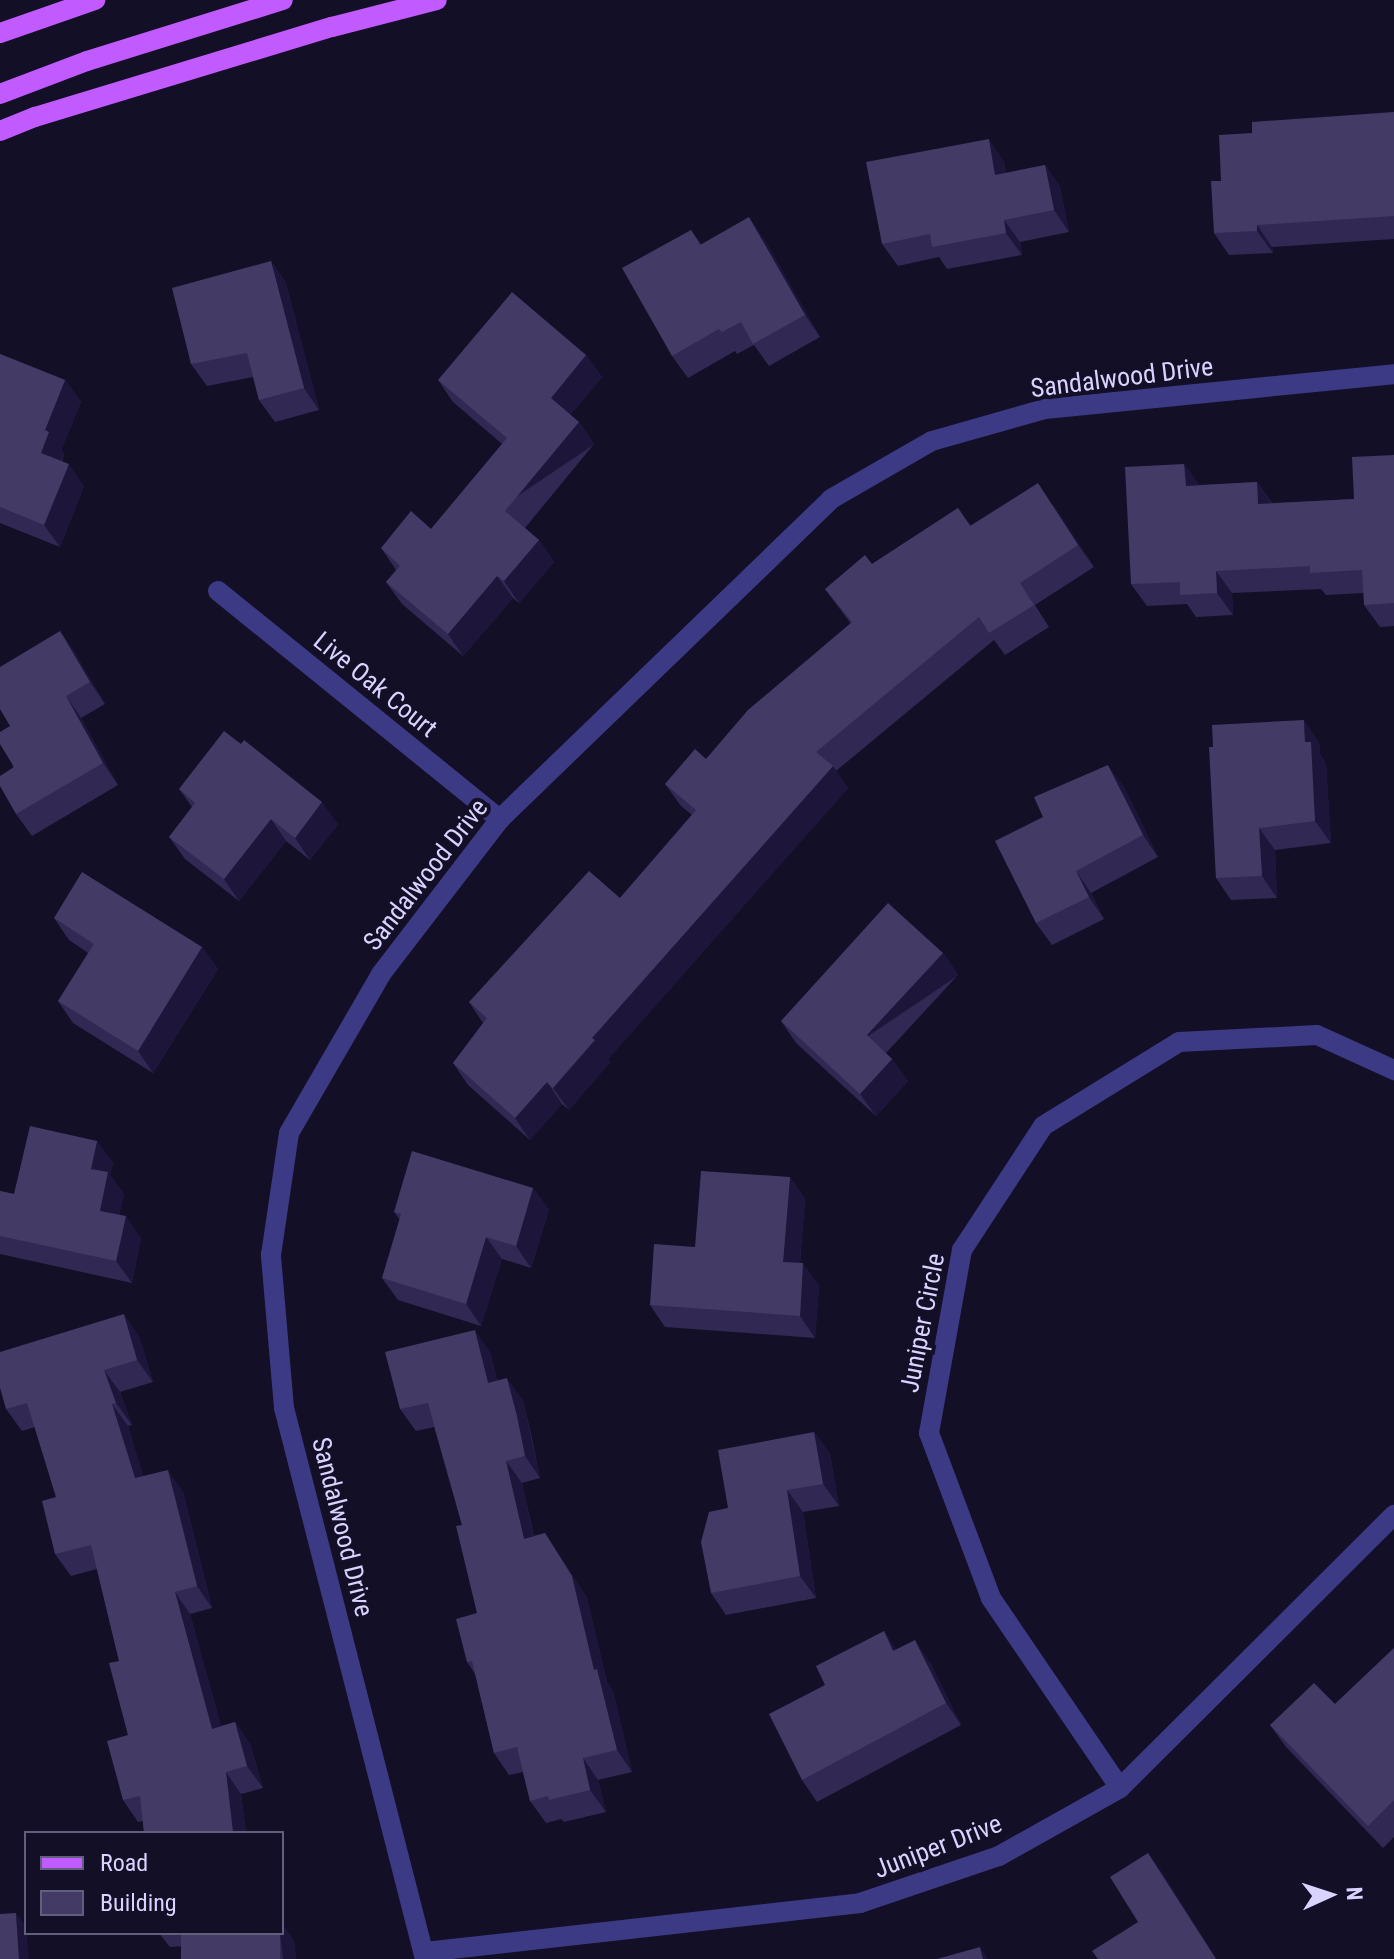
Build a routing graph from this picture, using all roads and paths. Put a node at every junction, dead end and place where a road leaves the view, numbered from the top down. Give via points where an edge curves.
1 (95, 0) edge
2 (283, 0) edge
3 (437, 0) edge
4 (0, 33) edge
5 (0, 94) edge
6 (0, 131) edge
7 (1394, 374) edge
8 (218, 591) dead end
9 (500, 819) junction
10 (1394, 1070) edge
11 (1394, 1515) edge
12 (1120, 1788) junction
13 (425, 1956) edge

1 - 4 main road
2 - 5 main road
3 - 6 main road via 318,31
7 - 9 street, Sandalwood Drive via 1045,409 932,441 831,499
8 - 9 street, Live Oak Court
9 - 13 street, Sandalwood Drive via 381,974 289,1133 271,1255 284,1408
10 - 12 street, Juniper Circle via 1317,1035 1179,1042 1043,1126 962,1250 929,1433 991,1598
11 - 12 street, Juniper Drive
12 - 13 street, Juniper Drive via 999,1856 860,1903

